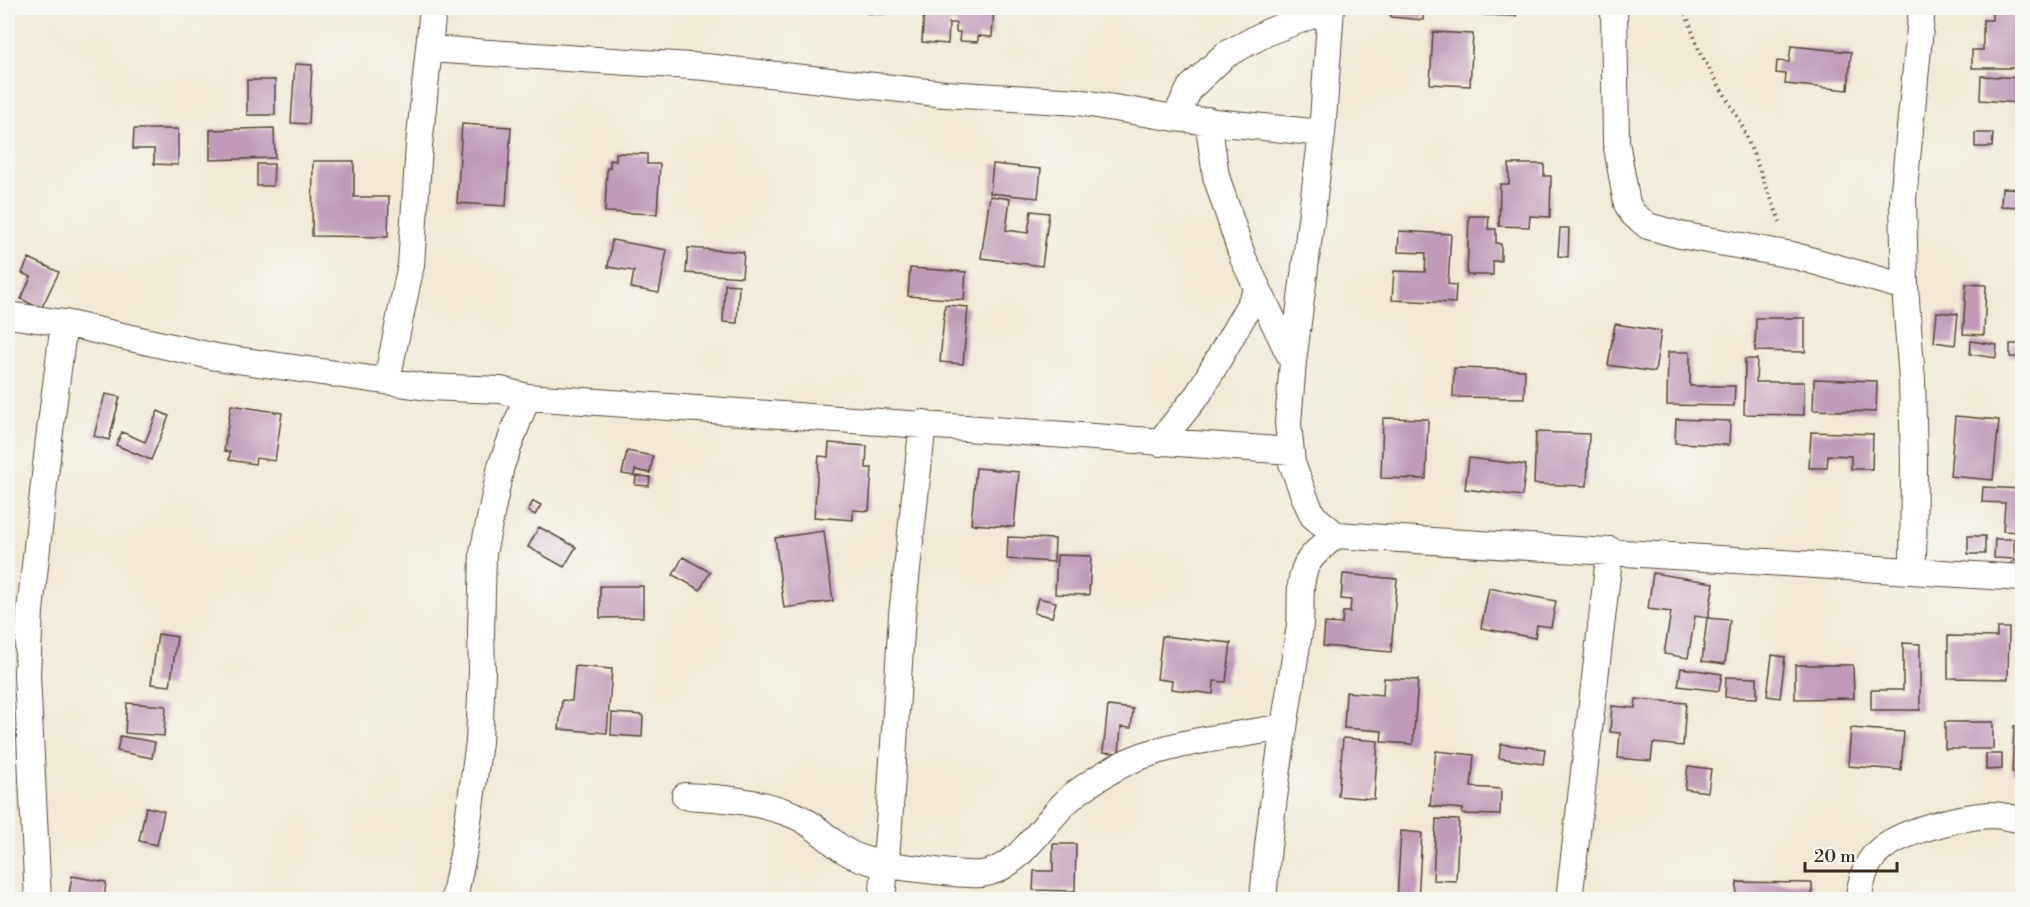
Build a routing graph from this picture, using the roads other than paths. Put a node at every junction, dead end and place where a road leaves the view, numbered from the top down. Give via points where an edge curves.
1 (432, 8) edge
2 (1331, 8) edge
3 (1614, 8) edge
4 (1922, 8) edge
5 (429, 49) junction
6 (1174, 118) junction
7 (1208, 120) junction
8 (1322, 133) junction
9 (1905, 287) junction
10 (1258, 291) junction
11 (8, 315) edge
12 (64, 323) junction
13 (1293, 362) junction
14 (387, 380) junction
15 (527, 397) junction
16 (923, 423) junction
17 (1160, 442) junction
18 (1291, 451) junction
19 (1336, 535) junction
20 (1611, 550) junction
21 (1913, 569) junction
22 (2022, 578) edge
23 (1284, 726) junction
24 (685, 796) dead end
25 (2022, 820) edge
26 (886, 866) junction
27 (38, 900) edge
28 (454, 900) edge
29 (882, 900) edge
30 (1263, 900) edge
31 (1569, 900) edge
32 (1858, 900) edge

1 - 5 street
2 - 6 street via 1268,32 1225,55 1190,88
2 - 8 street
3 - 9 street via 1616,142 1627,204 1633,214 1648,226 1680,235 1792,255
4 - 9 street via 1904,199
5 - 6 street via 706,67 945,94 1078,102
5 - 14 street via 411,265
6 - 7 street
7 - 8 street
7 - 10 street via 1216,176 1242,258
8 - 13 street
9 - 21 street via 1912,380
10 - 13 street
10 - 17 street via 1199,393
11 - 12 street
12 - 14 street via 216,357
12 - 27 street via 30,611 27,675
13 - 18 street via 1288,423
14 - 15 street via 427,387 501,390
15 - 16 street
15 - 28 street via 501,466 483,553 479,742
16 - 17 street
16 - 26 street via 902,615
17 - 18 street
18 - 19 street via 1292,463 1314,516
19 - 20 street
19 - 23 street via 1305,567
20 - 21 street
20 - 31 street
21 - 22 street
23 - 26 street via 1150,753 1124,764 1078,791 1005,866 983,874
23 - 30 street
24 - 26 street via 763,804 799,817 848,853
25 - 32 street via 1991,815 1904,835 1876,853 1863,874
26 - 29 street

